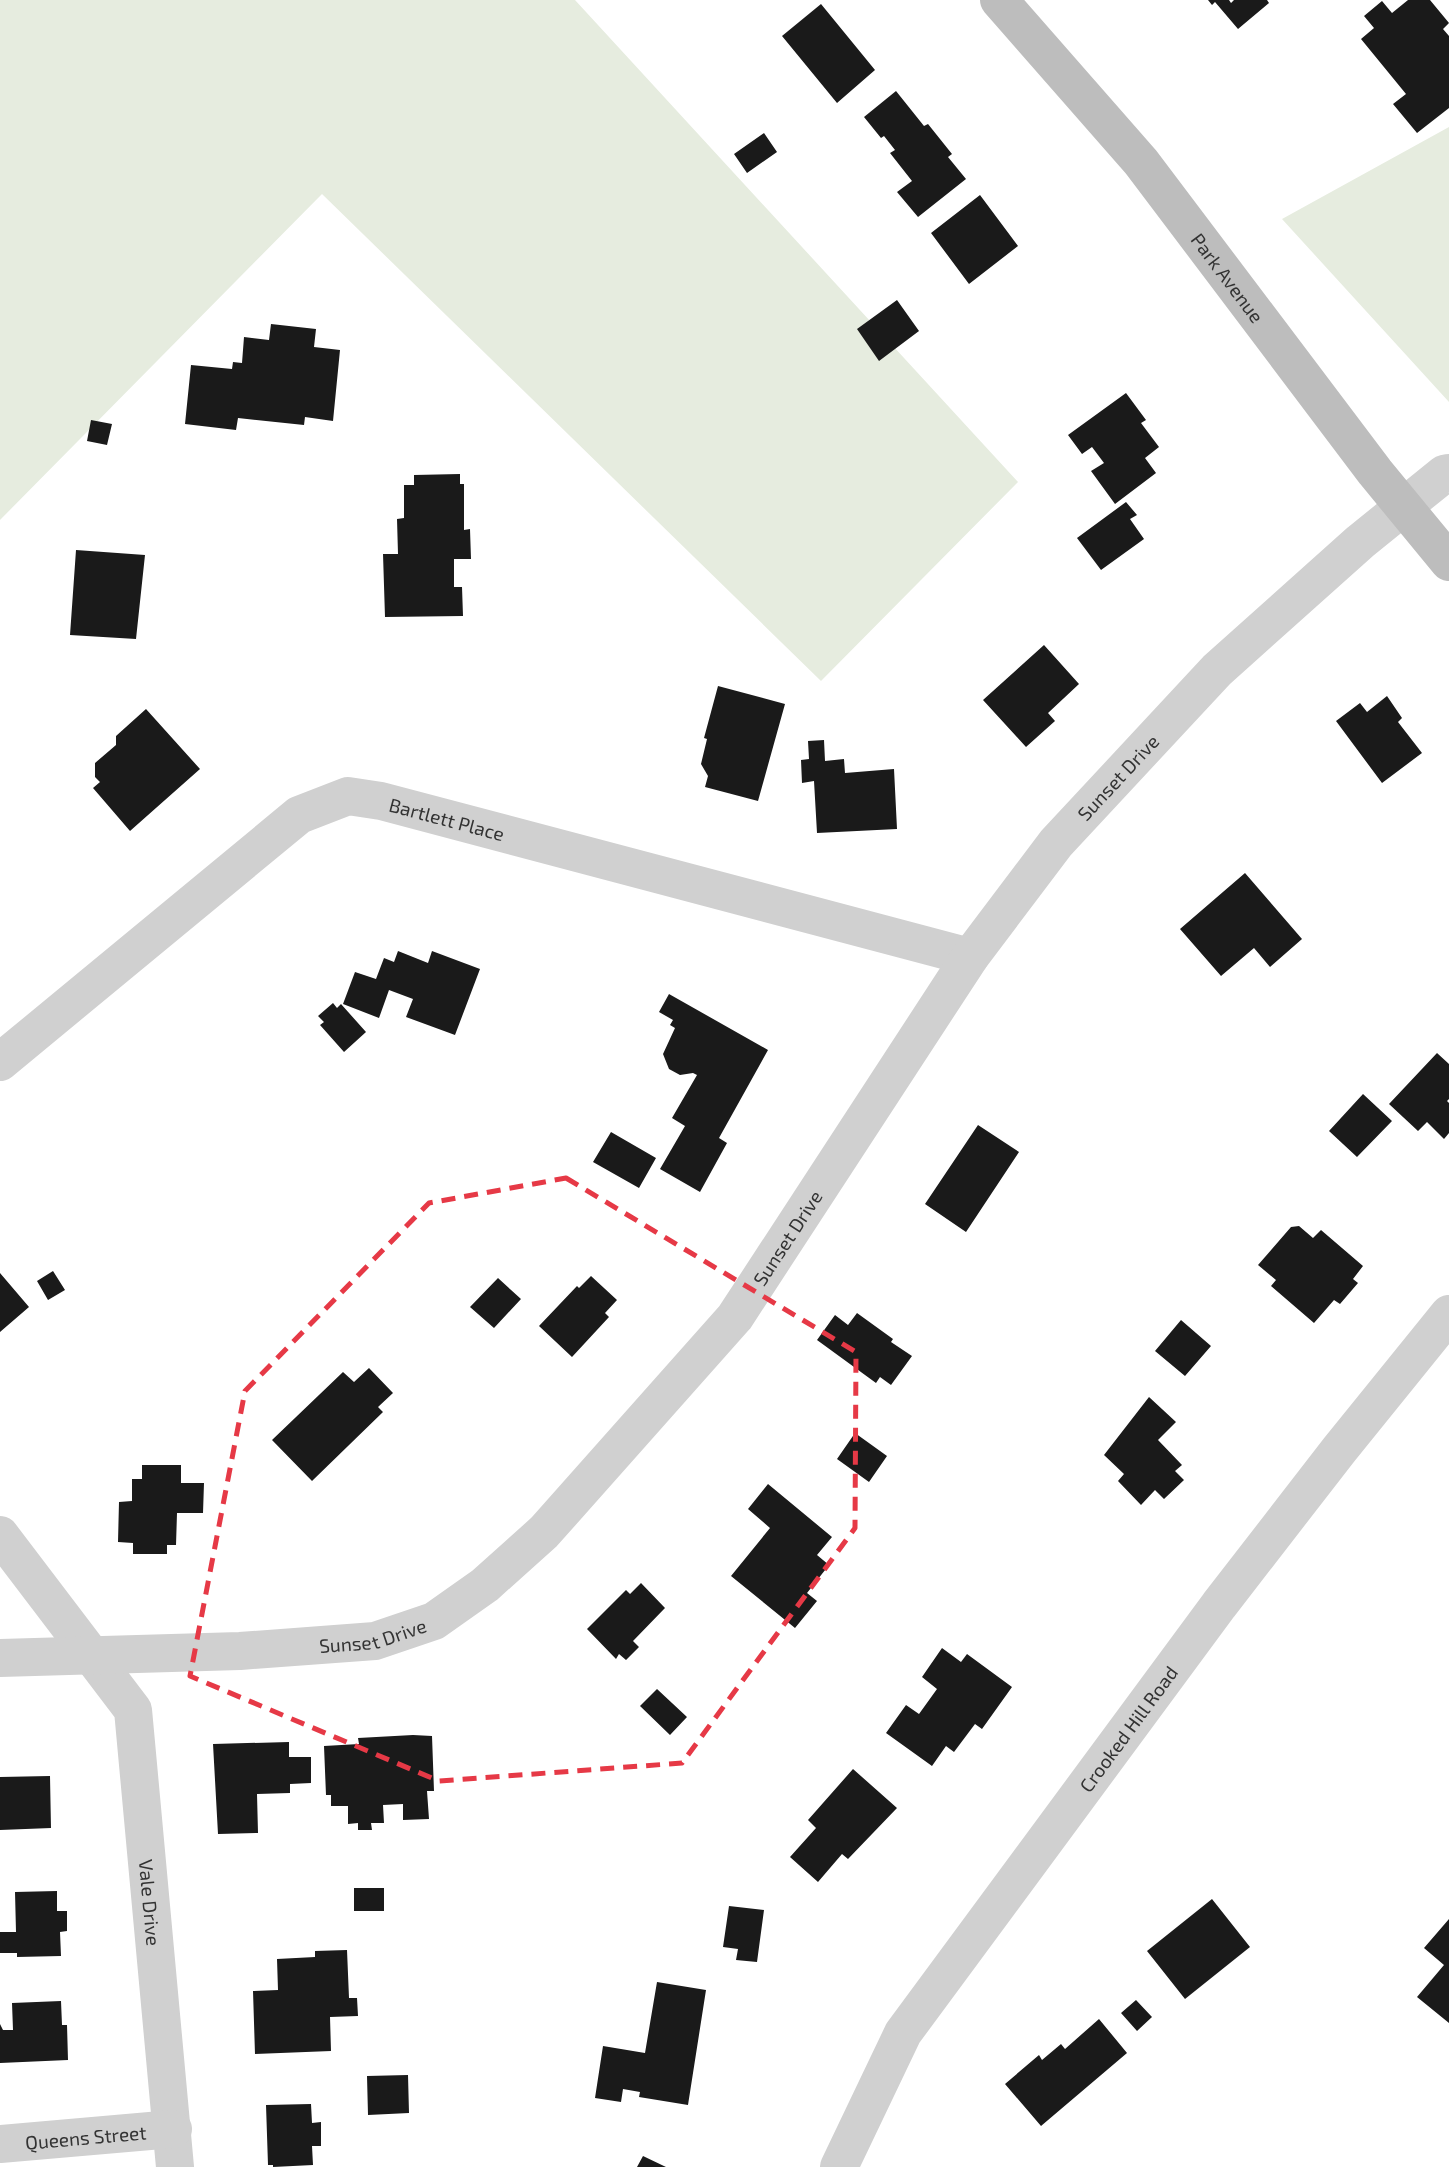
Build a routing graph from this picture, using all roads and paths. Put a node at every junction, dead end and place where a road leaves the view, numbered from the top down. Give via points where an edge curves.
1 (999, 0) edge
2 (1449, 472) edge
3 (1405, 506) junction
4 (1449, 562) edge
5 (970, 957) junction
6 (0, 1062) edge
7 (1449, 1314) edge
8 (0, 1535) edge
9 (89, 1654) junction
10 (0, 1658) edge
11 (173, 2129) junction
12 (0, 2144) edge
13 (176, 2167) edge
14 (839, 2167) edge

1 - 3 main road, Park Avenue via 1141,162
2 - 3 street, Sunset Drive
3 - 4 main road, Park Avenue
3 - 5 street, Sunset Drive via 1217,670 1056,843
5 - 6 street, Bartlett Place via 348,796 299,815
5 - 9 street, Sunset Drive via 735,1317 544,1532 485,1586 434,1621 374,1641 240,1651
7 - 14 street, Crooked Hill Road via 1219,1605 903,2033
8 - 9 street, Vale Drive
9 - 10 street, Sunset Drive
9 - 11 street, Vale Drive via 132,1710
11 - 12 street, Queens Street
11 - 13 street, Vale Drive

